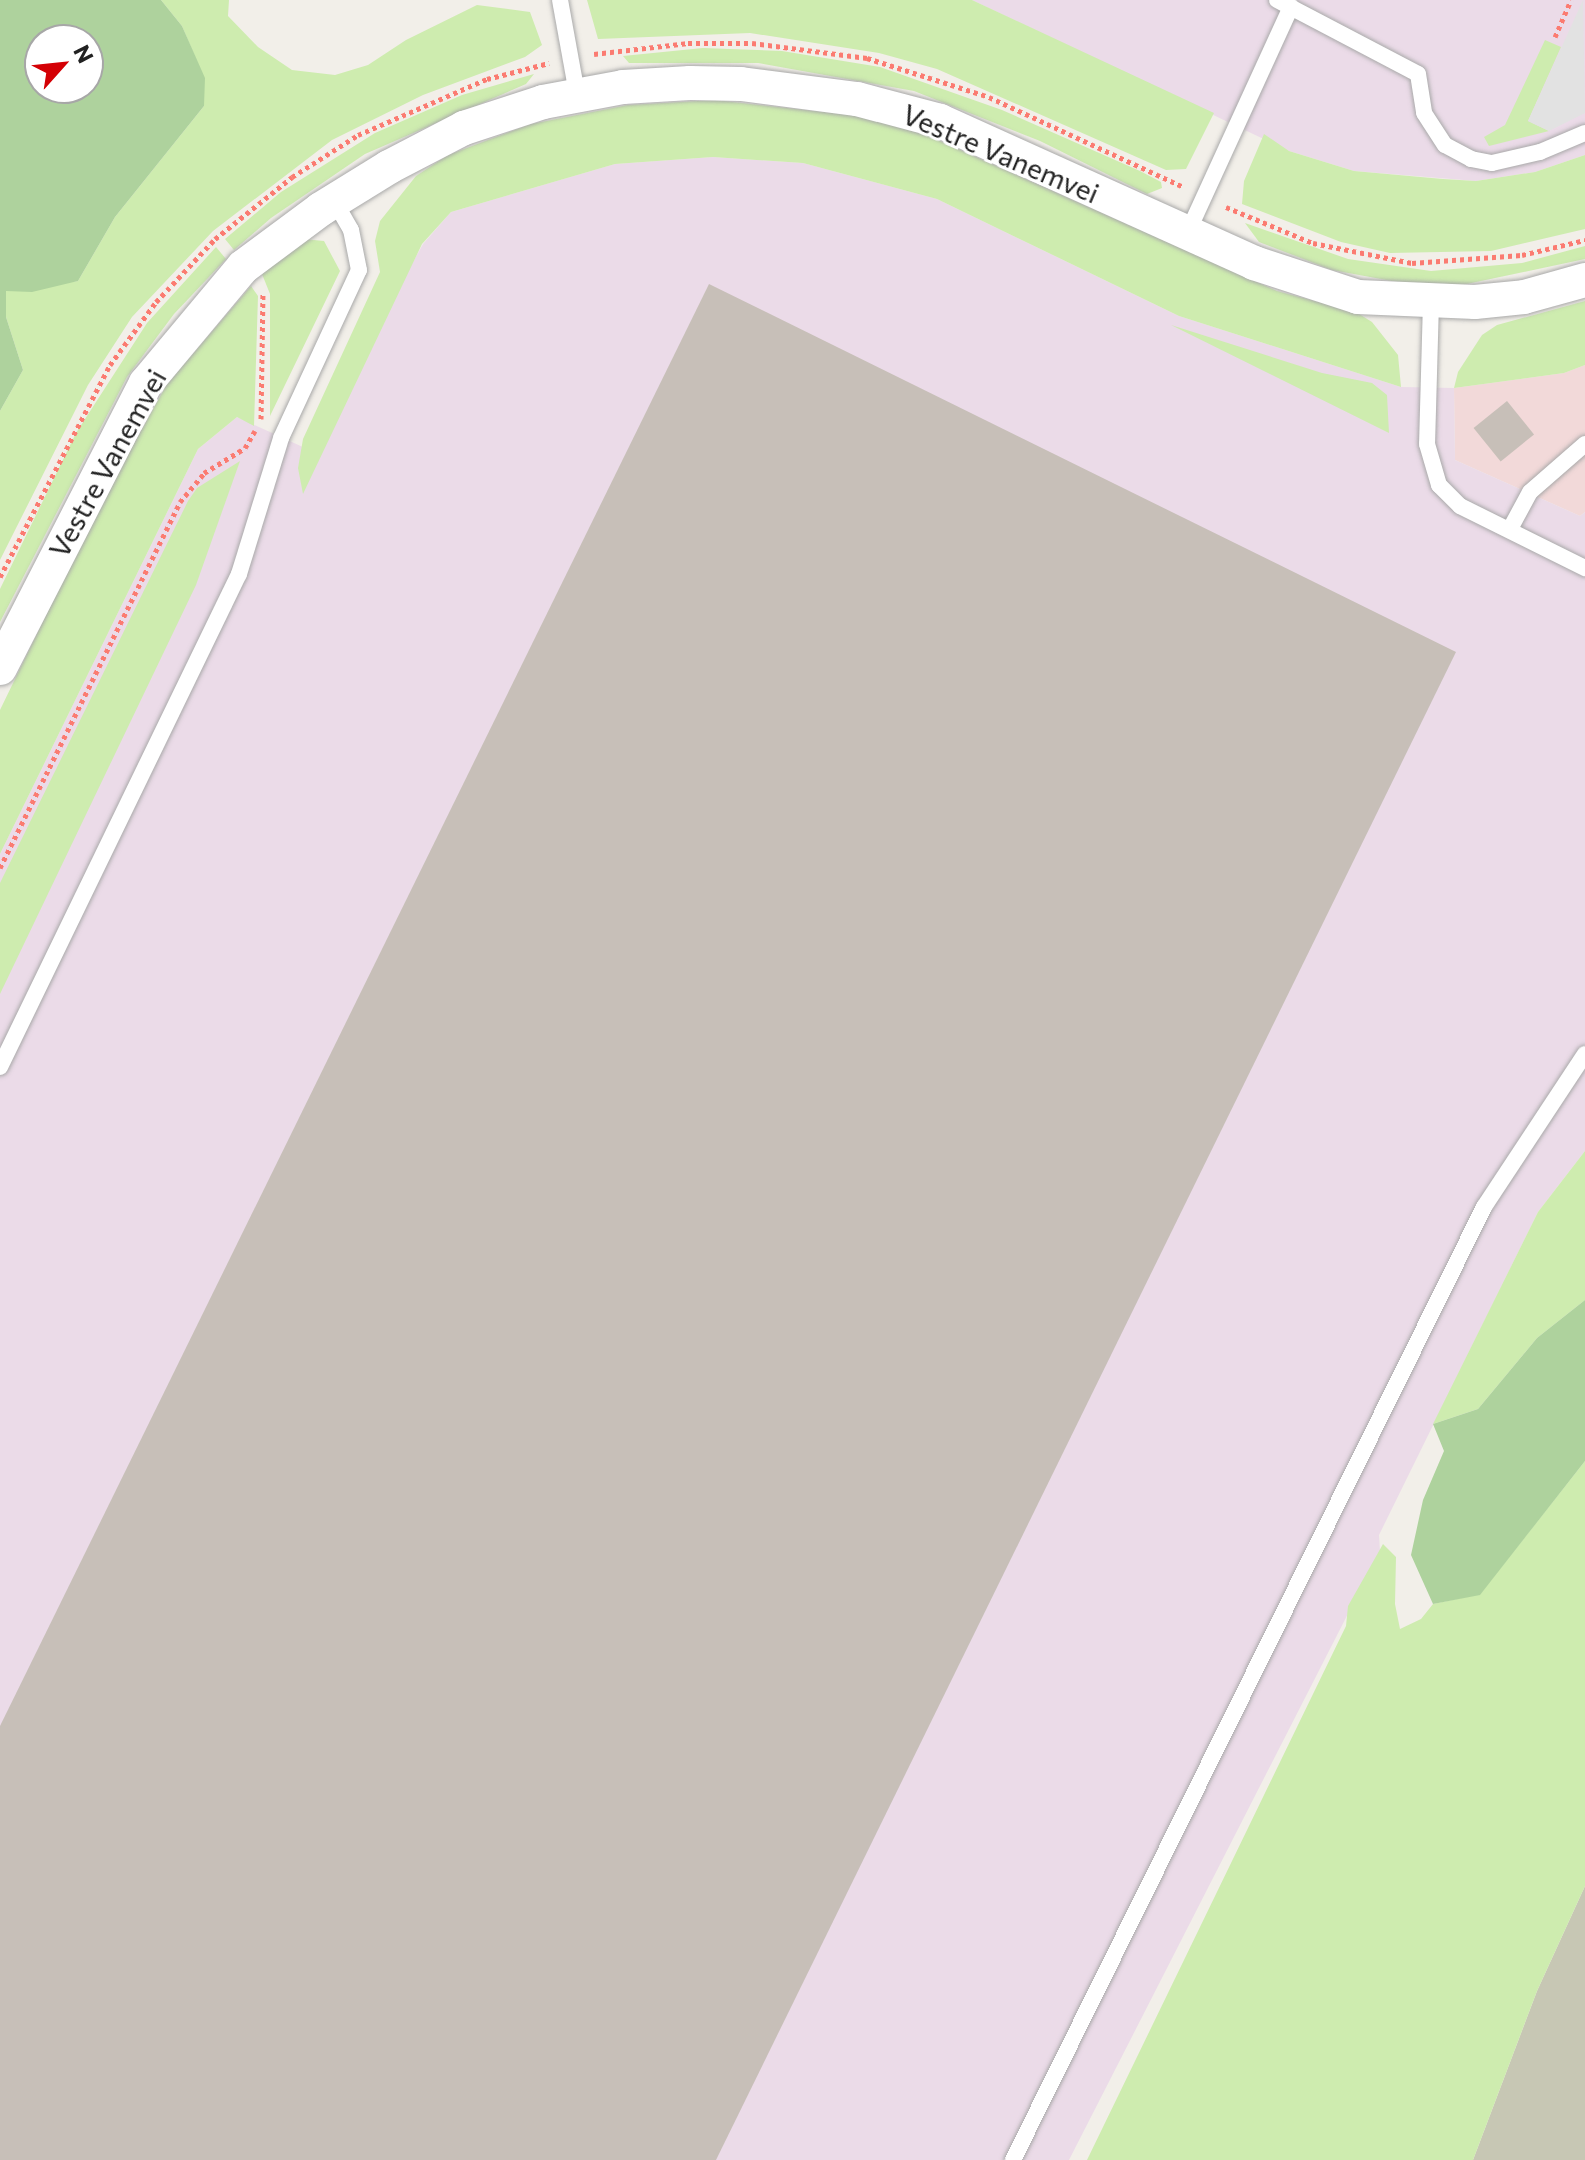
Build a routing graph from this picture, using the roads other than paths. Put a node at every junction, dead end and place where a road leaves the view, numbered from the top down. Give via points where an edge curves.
1 (560, 0) edge
2 (1284, 4) edge
3 (577, 94) junction
4 (1585, 133) edge
5 (334, 201) junction
6 (1187, 234) junction
7 (1585, 280) edge
8 (1431, 302) junction
9 (1585, 444) edge
10 (1510, 529) junction
11 (1585, 568) edge
12 (0, 668) edge
13 (1585, 1054) edge
14 (0, 1067) edge
15 (1013, 2160) edge

1 - 3 lane
2 - 4 lane via 1418,74 1424,113 1445,145 1471,159 1504,160
2 - 6 lane
3 - 5 street, Vestre Vanemvei via 464,128
3 - 6 street, Vestre Vanemvei via 623,87 741,84 857,99 940,121
5 - 12 street, Vestre Vanemvei via 243,267 146,383
5 - 14 lane via 351,230 359,270 281,438 239,574
6 - 8 street, Vestre Vanemvei via 1307,283 1358,297
7 - 8 street, Vestre Vanemvei via 1524,297
8 - 10 lane via 1427,444 1439,485 1460,506
9 - 10 lane via 1530,492
10 - 11 lane
13 - 15 lane via 1484,1207

